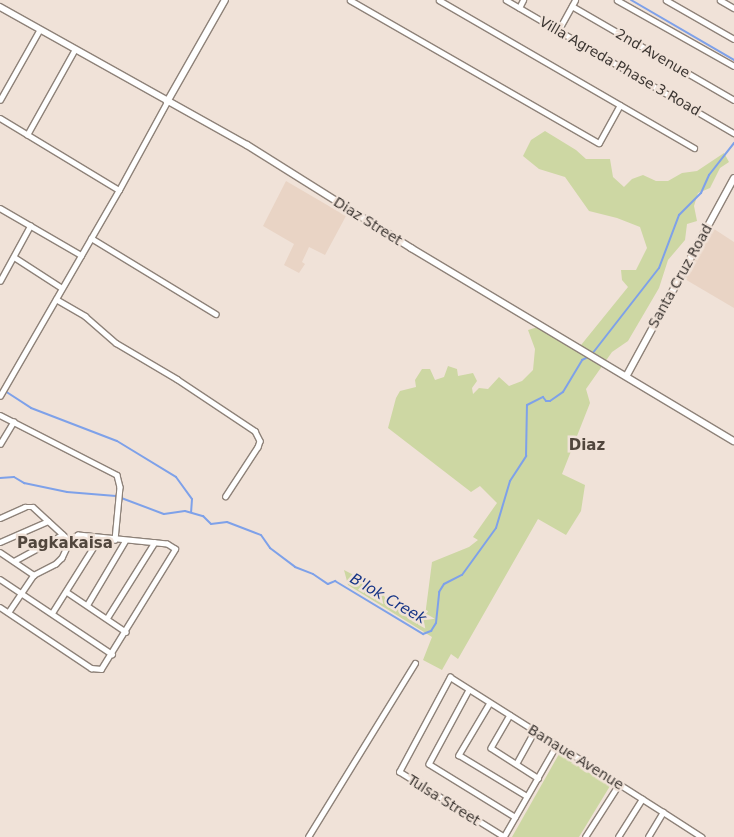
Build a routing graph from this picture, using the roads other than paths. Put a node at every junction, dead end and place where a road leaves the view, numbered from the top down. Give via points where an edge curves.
1 (225, 0) edge
2 (350, 0) edge
3 (439, 0) edge
4 (506, 0) edge
5 (523, 0) edge
6 (575, 0) edge
7 (617, 0) edge
8 (666, 0) edge
9 (720, 0) edge
10 (0, 6) edge
11 (572, 6) junction
12 (519, 8) junction
13 (734, 8) edge
14 (40, 30) junction
15 (558, 31) junction
16 (734, 39) edge
17 (75, 49) junction
18 (734, 66) edge
19 (0, 100) edge
20 (734, 100) edge
21 (167, 102) junction
22 (620, 104) junction
23 (0, 118) edge
24 (733, 131) edge
25 (27, 136) junction
26 (694, 148) dead end
27 (734, 178) edge
28 (119, 190) junction
29 (1, 210) edge
30 (30, 226) junction
31 (91, 238) junction
32 (81, 255) junction
33 (14, 257) junction
34 (0, 282) edge
35 (62, 288) junction
36 (56, 299) junction
37 (216, 314) dead end
38 (627, 375) junction
39 (0, 396) edge
40 (0, 415) edge
41 (14, 422) junction
42 (734, 441) edge
43 (0, 444) edge
44 (226, 496) dead end
45 (0, 518) edge
46 (48, 521) junction
47 (62, 534) junction
48 (99, 538) junction
49 (115, 540) junction
50 (70, 541) junction
51 (125, 541) junction
52 (0, 542) edge
53 (154, 543) junction
54 (0, 552) edge
55 (14, 561) junction
56 (34, 575) junction
57 (0, 579) edge
58 (66, 592) junction
59 (22, 593) junction
60 (86, 606) junction
61 (0, 607) edge
62 (8, 612) junction
63 (52, 613) junction
64 (107, 618) junction
65 (126, 632) junction
66 (112, 654) junction
67 (415, 663) dead end
68 (450, 678) joint
69 (469, 690) junction
70 (490, 703) junction
71 (510, 715) junction
72 (534, 731) junction
73 (557, 745) junction
74 (516, 764) junction
75 (538, 778) junction
76 (619, 784) junction
77 (527, 796) junction
78 (642, 799) junction
79 (663, 812) junction
80 (515, 817) junction
81 (650, 836) edge
82 (308, 837) edge
83 (585, 837) edge
84 (618, 837) edge
85 (702, 837) edge

1 - 21 main road
2 - 22 street via 599,143
3 - 22 street
4 - 12 street, Villa Agreda Phase 3 Road
5 - 12 street
6 - 11 street
7 - 18 street
8 - 16 street
9 - 13 street
10 - 14 main road, Diaz Street
11 - 15 street
11 - 20 street, 2nd Avenue
12 - 15 street, Villa Agreda Phase 3 Road
14 - 17 main road, Diaz Street
14 - 19 street
15 - 24 street, Villa Agreda Phase 3 Road
17 - 21 main road, Diaz Street
17 - 25 street
21 - 28 street
21 - 38 main road, Diaz Street via 247,145 411,248
22 - 26 street
23 - 25 street
25 - 28 street
27 - 38 main road, Santa Cruz Road
28 - 31 street
29 - 30 street
30 - 32 street
30 - 33 street
31 - 32 street
31 - 37 street
32 - 35 street
33 - 34 street
33 - 35 street
35 - 36 street
36 - 39 street
36 - 44 street via 85,316 116,343 256,431 260,441 258,447
38 - 42 main road, Diaz Street
40 - 41 street
41 - 43 street
41 - 49 street via 118,477 120,493
45 - 46 street via 30,506
46 - 47 street
46 - 52 street
47 - 50 street
47 - 55 street
48 - 49 street
48 - 50 street via 80,535
48 - 58 street
49 - 51 street
50 - 56 street via 62,558
51 - 53 street
51 - 60 street
53 - 64 street
53 - 65 street via 172,545 175,552
54 - 55 street
55 - 56 street
56 - 59 street
57 - 59 street
58 - 60 street
58 - 63 street
59 - 62 street
59 - 63 street
60 - 64 street
61 - 62 street
62 - 66 street via 95,670 104,667
63 - 66 street
64 - 65 street
65 - 66 street
67 - 82 street
68 - 69 street, Banaue Avenue
68 - 80 street, Tulsa Street via 399,772 504,837
69 - 70 street, Banaue Avenue
69 - 80 street via 429,764
70 - 71 street, Banaue Avenue
70 - 77 street via 459,755
71 - 72 street, Banaue Avenue
71 - 74 street via 491,748
72 - 73 street, Banaue Avenue
72 - 74 street
73 - 75 street, Tulsa Street
73 - 76 street, Banaue Avenue
74 - 75 street
75 - 77 street, Tulsa Street
76 - 78 street, Banaue Avenue
76 - 83 street
77 - 80 street, Tulsa Street
78 - 79 street, Banaue Avenue
78 - 84 street
79 - 81 street
79 - 85 street, Banaue Avenue

